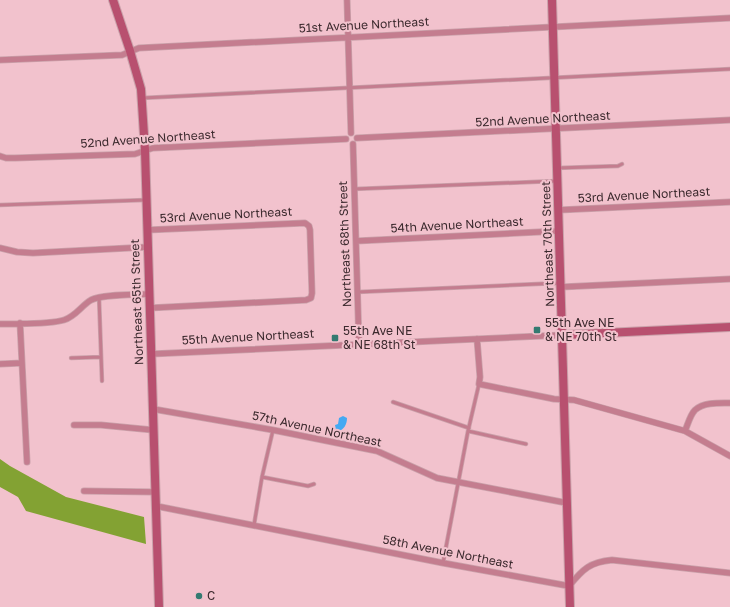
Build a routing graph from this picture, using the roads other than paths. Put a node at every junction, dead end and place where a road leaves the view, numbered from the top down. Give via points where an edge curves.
1 (113, 0) edge
2 (347, 0) edge
3 (552, 0) edge
4 (730, 18) edge
5 (553, 27) junction
6 (348, 37) junction
7 (130, 51) junction
8 (0, 60) edge
9 (730, 69) edge
10 (555, 78) junction
11 (350, 88) junction
12 (142, 98) junction
13 (730, 120) edge
14 (556, 129) junction
15 (351, 133) junction
16 (357, 138) junction
17 (346, 139) junction
18 (353, 144) junction
19 (145, 150) junction
20 (0, 156) edge
21 (622, 164) dead end
22 (558, 168) junction
23 (558, 180) junction
24 (354, 189) junction
25 (147, 200) junction
26 (730, 202) edge
27 (0, 204) edge
28 (559, 210) junction
29 (147, 230) junction
30 (560, 231) junction
31 (356, 241) junction
32 (148, 247) junction
33 (0, 248) edge
34 (730, 280) edge
35 (561, 285) junction
36 (358, 292) junction
37 (149, 294) junction
38 (99, 297) junction
39 (149, 308) junction
40 (20, 323) junction
41 (0, 324) edge
42 (730, 327) edge
43 (563, 334) junction
44 (477, 339) junction
45 (359, 344) junction
46 (151, 354) junction
47 (101, 357) junction
48 (70, 358) dead end
49 (22, 363) junction
50 (0, 364) edge
51 (102, 381) dead end
52 (479, 384) junction
53 (565, 400) junction
54 (393, 402) dead end
55 (730, 403) edge
56 (153, 409) junction
57 (74, 425) dead end
58 (153, 430) junction
59 (272, 430) junction
60 (469, 430) junction
61 (685, 431) junction
62 (526, 444) dead end
63 (730, 456) edge
64 (27, 462) dead end
65 (262, 477) junction
66 (459, 483) junction
67 (314, 484) dead end
68 (84, 491) dead end
69 (155, 492) junction
70 (568, 503) junction
71 (156, 506) junction
72 (254, 525) junction
73 (443, 563) junction
74 (730, 573) edge
75 (569, 586) junction
76 (159, 607) edge
77 (570, 607) edge

1 - 7 main road, Northeast 65th Street
2 - 6 street
3 - 5 main road, Northeast 70th Street
4 - 5 street, 51st Avenue Northeast
5 - 6 street, 51st Avenue Northeast
5 - 10 main road, Northeast 70th Street
6 - 7 street, 51st Avenue Northeast via 139,48
6 - 11 street
7 - 8 street, 51st Avenue Northeast via 122,55
7 - 12 main road, Northeast 65th Street
9 - 10 lane
10 - 11 lane
10 - 14 main road, Northeast 70th Street
11 - 12 lane
11 - 15 street
12 - 19 main road, Northeast 65th Street
13 - 14 street, 52nd Avenue Northeast
14 - 16 street, 52nd Avenue Northeast
14 - 22 main road, Northeast 70th Street
15 - 16 street
15 - 17 street
16 - 18 street
17 - 18 street
17 - 19 street, 52nd Avenue Northeast
18 - 24 street, Northeast 68th Street
19 - 20 street, 52nd Avenue Northeast via 135,154 15,158
19 - 25 main road, Northeast 65th Street
21 - 22 lane
22 - 23 main road, Northeast 70th Street
23 - 24 lane
23 - 28 main road, Northeast 70th Street
24 - 31 street, Northeast 68th Street
25 - 27 lane
25 - 29 main road, Northeast 65th Street
26 - 28 street, 53rd Avenue Northeast
28 - 30 main road, Northeast 70th Street
29 - 32 main road, Northeast 65th Street
29 - 39 street, 53rd Avenue Northeast via 300,222 307,224 310,230 312,293 306,300
30 - 31 street, 54th Avenue Northeast
30 - 35 main road, Northeast 70th Street
31 - 36 street, Northeast 68th Street
32 - 33 street via 33,253
32 - 37 main road, Northeast 65th Street
34 - 35 street
35 - 36 lane
35 - 43 main road, Northeast 70th Street
36 - 45 street, Northeast 68th Street
37 - 38 street
37 - 39 main road, Northeast 65th Street
38 - 40 street via 86,303 79,311 64,320
38 - 47 lane
39 - 46 main road, Northeast 65th Street
40 - 41 street
40 - 49 street
42 - 43 main road, 55th Avenue Northeast
43 - 44 street, 55th Avenue Northeast
43 - 53 main road, Northeast 70th Street
44 - 45 street, 55th Avenue Northeast
44 - 52 street
45 - 46 street, 55th Avenue Northeast
46 - 56 main road, Northeast 65th Street
47 - 48 lane
47 - 51 lane
49 - 50 street
49 - 64 street
52 - 53 street
52 - 60 lane
53 - 61 street via 585,403
53 - 70 main road, Northeast 70th Street
54 - 60 lane
55 - 61 street via 716,403 695,410
56 - 58 main road, Northeast 65th Street
56 - 59 street, 57th Avenue Northeast
57 - 58 street
58 - 69 main road, Northeast 65th Street
59 - 65 lane
59 - 66 street, 57th Avenue Northeast via 377,451 437,478
60 - 62 lane
60 - 66 lane
61 - 63 street
65 - 67 lane via 308,486
65 - 72 lane
66 - 70 street, 57th Avenue Northeast
66 - 73 lane
68 - 69 street
69 - 71 main road, Northeast 65th Street
70 - 75 main road, Northeast 70th Street
71 - 72 street, 58th Avenue Northeast
71 - 76 main road, Northeast 65th Street
72 - 73 street, 58th Avenue Northeast
73 - 75 street, 58th Avenue Northeast
74 - 75 street via 607,561 590,564
75 - 77 main road, Northeast 70th Street

